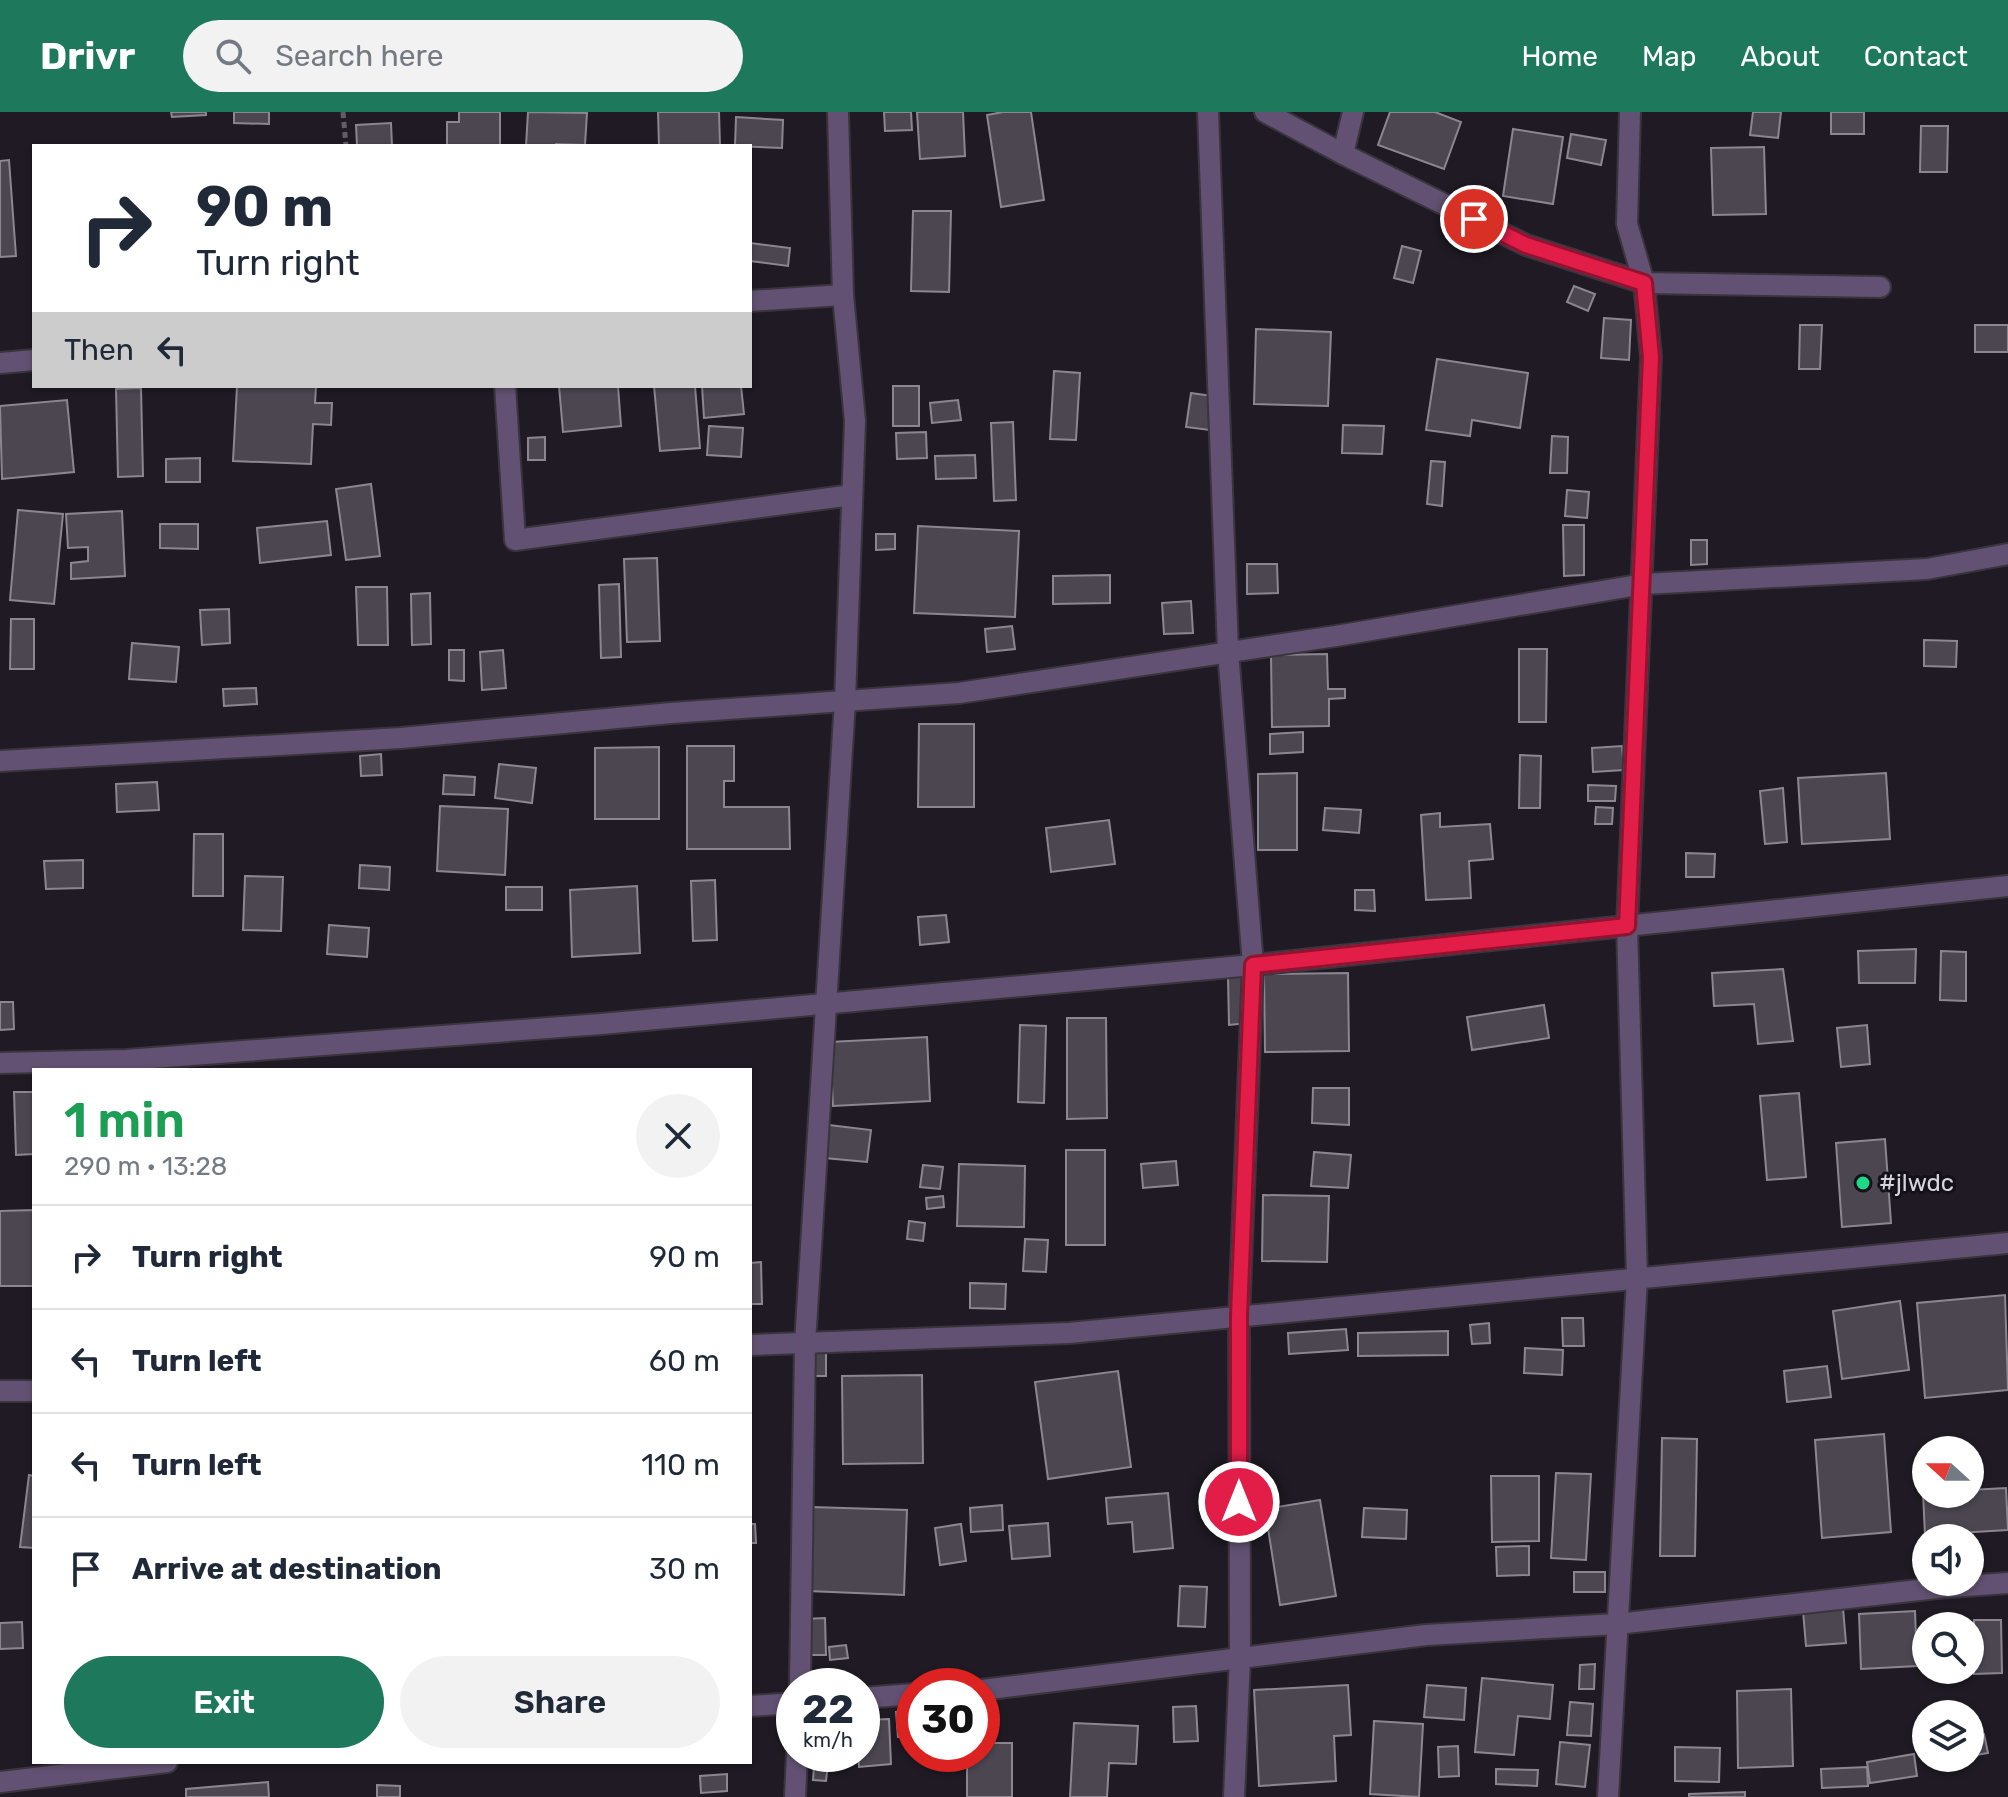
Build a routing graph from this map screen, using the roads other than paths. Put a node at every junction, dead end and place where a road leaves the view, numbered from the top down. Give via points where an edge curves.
1 (838, 112) edge
2 (1208, 112) edge
3 (1265, 112) edge
4 (1353, 112) edge
5 (1630, 112) edge
6 (1343, 154) junction
7 (1644, 283) junction
8 (1880, 287) dead end
9 (843, 295) junction
10 (752, 301) edge
11 (32, 360) edge
12 (0, 363) edge
13 (505, 388) edge
14 (852, 495) junction
15 (2008, 554) edge
16 (1644, 584) junction
17 (1228, 651) junction
18 (845, 701) junction
19 (0, 761) edge
20 (2008, 886) edge
21 (1627, 926) junction
22 (1253, 965) junction
23 (825, 1003) junction
24 (0, 1063) edge
25 (2008, 1243) edge
26 (1637, 1278) junction
27 (1239, 1316) junction
28 (805, 1343) junction
29 (752, 1345) edge
30 (0, 1391) edge
31 (32, 1391) edge
32 (2008, 1583) edge
33 (1617, 1624) junction
34 (1240, 1658) junction
35 (800, 1668) edge
36 (1000, 1688) edge
37 (776, 1704) edge
38 (752, 1706) edge
39 (150, 1764) edge
40 (796, 1772) edge
41 (0, 1782) edge
42 (795, 1797) edge
43 (1234, 1797) edge
44 (1608, 1797) edge

1 - 9 street
2 - 17 street
3 - 6 street
4 - 6 street
5 - 7 street via 1627,224
6 - 7 street via 1526,245
7 - 8 street
7 - 16 street via 1651,357
9 - 10 street
9 - 14 street via 855,421
11 - 12 street
13 - 14 street via 515,540
14 - 18 street
15 - 16 street via 1927,569
16 - 17 street
16 - 21 street
17 - 18 street via 959,693
17 - 22 street
18 - 19 street via 401,738
18 - 23 street
20 - 21 street
21 - 22 street
21 - 26 street
22 - 23 street
22 - 27 street
23 - 24 street via 126,1060
23 - 28 street
25 - 26 street
26 - 27 street
26 - 33 street
27 - 28 street via 1069,1333
27 - 34 street
28 - 29 street
28 - 35 street
30 - 31 street
32 - 33 street
33 - 34 street via 1426,1635
33 - 44 street
34 - 36 street
34 - 43 street
37 - 38 street
39 - 41 street
40 - 42 street

